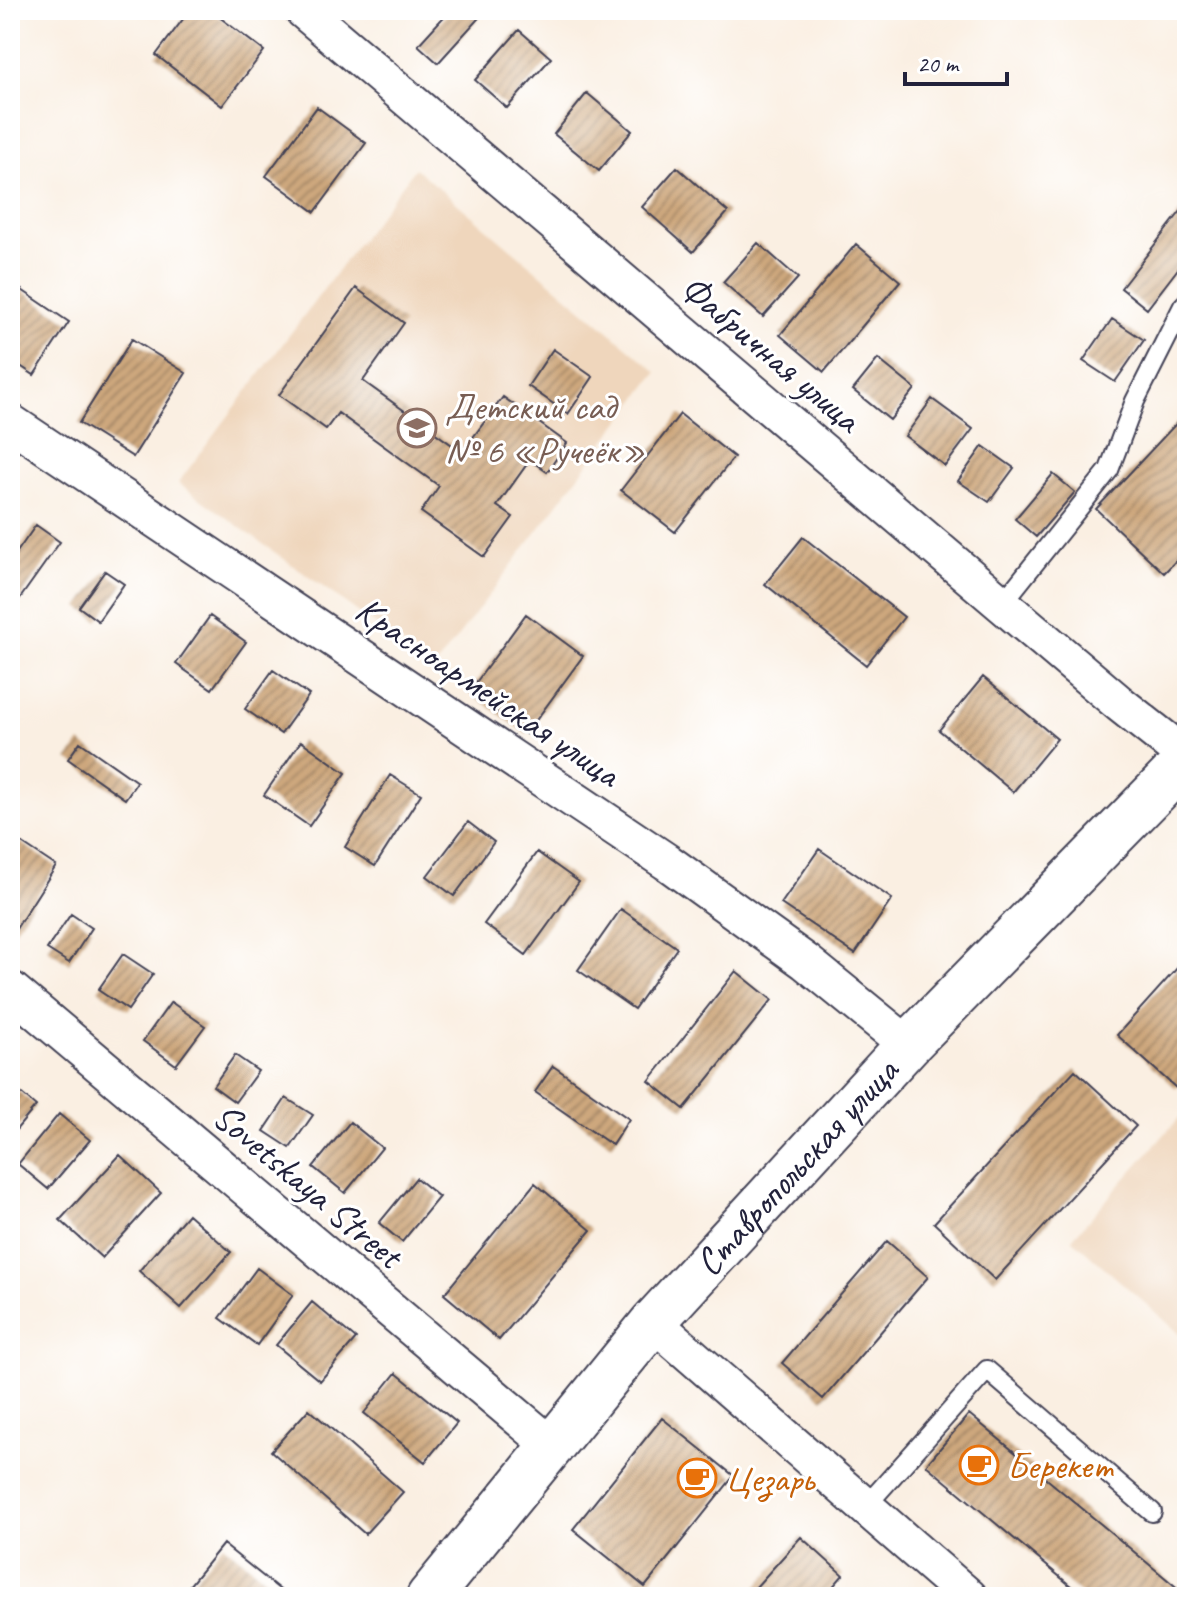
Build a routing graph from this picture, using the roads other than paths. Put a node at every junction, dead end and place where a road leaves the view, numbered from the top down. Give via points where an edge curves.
1 (303, 10) edge
2 (1187, 302) edge
3 (10, 422) edge
4 (1002, 604) junction
5 (1187, 758) edge
6 (10, 989) edge
7 (908, 1045) junction
8 (653, 1322) junction
9 (551, 1445) junction
10 (865, 1507) junction
11 (1152, 1512) dead end
12 (431, 1596) edge
13 (969, 1597) edge

1 - 4 street, Фабричная улица
2 - 4 lane via 1135,401 1109,470
3 - 7 street, Красноармейская улица via 667,862 806,962
4 - 5 street, Фабричная улица
5 - 7 main road, Ставропольская улица
6 - 9 street, Sovetskaya Street
7 - 8 main road, Ставропольская улица
8 - 9 main road, Ставропольская улица
8 - 10 street
9 - 12 main road, Ставропольская улица
10 - 11 lane via 987,1370
10 - 13 street

